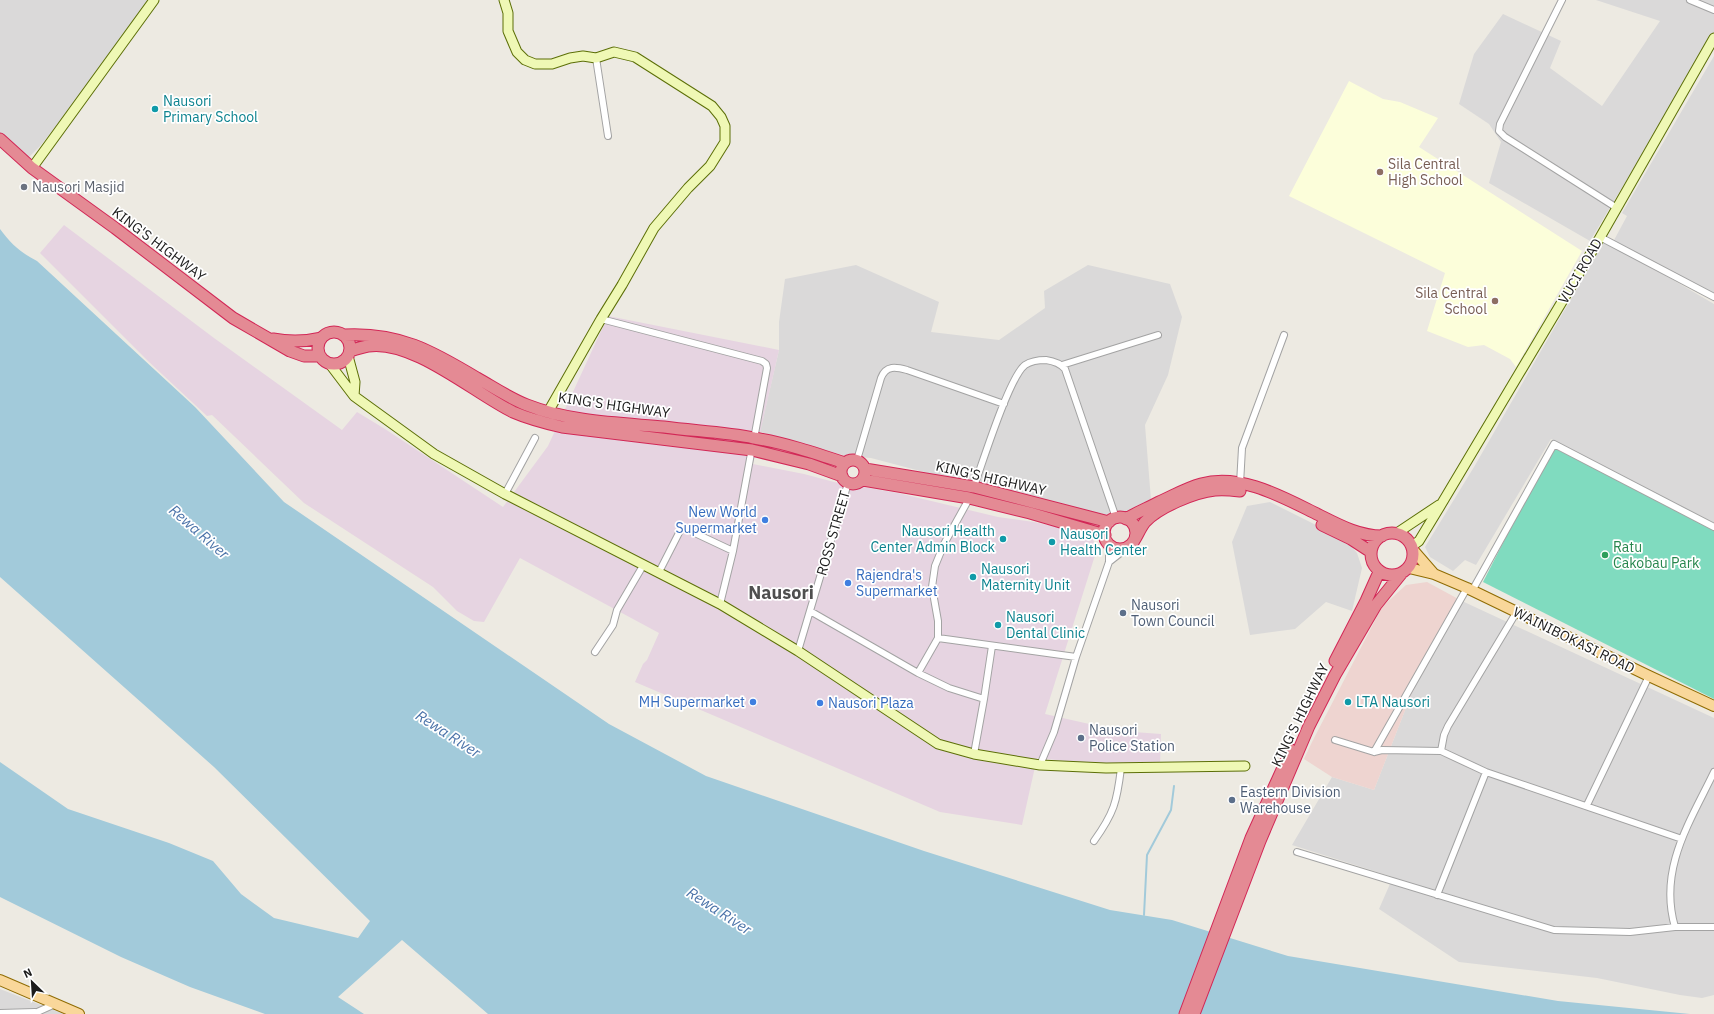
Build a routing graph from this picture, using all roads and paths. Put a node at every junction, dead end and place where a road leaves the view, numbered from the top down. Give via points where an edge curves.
1 (504, 0) edge
2 (1562, 0) edge
3 (1690, 0) edge
4 (150, 2) edge
5 (1714, 10) edge
6 (1714, 38) edge
7 (596, 58) junction
8 (608, 136) dead end
9 (0, 139) edge
10 (32, 168) junction
11 (1617, 208) junction
12 (1600, 237) junction
13 (1714, 297) edge
14 (601, 319) junction
15 (344, 335) junction
16 (1158, 335) dead end
17 (1284, 336) dead end
18 (266, 338) junction
19 (321, 338) junction
20 (349, 354) junction
21 (324, 360) junction
22 (1062, 365) junction
23 (354, 396) junction
24 (1004, 404) junction
25 (548, 412) junction
26 (535, 438) dead end
27 (754, 438) junction
28 (752, 450) junction
29 (857, 460) junction
30 (844, 463) junction
31 (864, 475) junction
32 (845, 480) junction
33 (974, 487) junction
34 (1240, 487) junction
35 (505, 494) junction
36 (970, 498) junction
37 (1442, 503) junction
38 (1117, 520) junction
39 (1714, 527) edge
40 (1397, 533) junction
41 (1382, 536) junction
42 (1135, 539) junction
43 (1107, 540) junction
44 (1128, 548) junction
45 (1413, 548) junction
46 (733, 551) junction
47 (1371, 552) junction
48 (1109, 562) junction
49 (644, 564) junction
50 (1405, 571) junction
51 (659, 572) junction
52 (1379, 572) junction
53 (1434, 574) junction
54 (1470, 590) junction
55 (720, 604) junction
56 (810, 612) junction
57 (1516, 613) junction
58 (938, 638) junction
59 (992, 646) junction
60 (798, 651) junction
61 (595, 652) dead end
62 (1076, 657) junction
63 (918, 673) junction
64 (1649, 676) junction
65 (984, 699) junction
66 (1714, 706) edge
67 (1335, 740) dead end
68 (1441, 751) junction
69 (1374, 752) junction
70 (974, 754) junction
71 (1040, 765) junction
72 (1245, 766) dead end
73 (1121, 768) junction
74 (1486, 772) junction
75 (1714, 772) edge
76 (1587, 805) junction
77 (1682, 839) junction
78 (1094, 841) dead end
79 (1297, 852) dead end
80 (1235, 893) junction
81 (1437, 895) junction
82 (1676, 927) junction
83 (1714, 927) edge
84 (0, 980) edge
85 (57, 1003) junction
86 (0, 1013) edge
87 (34, 1013) edge
88 (80, 1014) edge
89 (1185, 1014) edge
90 (1194, 1014) edge

1 - 7 street via 508,13 508,31 517,52 525,60 535,64 552,64 583,56
2 - 11 street via 1499,129 1505,137
3 - 5 street
4 - 10 street
6 - 11 street, VUCI ROAD
7 - 8 street
7 - 14 street via 614,52 635,57 712,106 721,117 726,135 726,142 710,166 654,228
9 - 10 highway, KING'S HIGHWAY
10 - 18 highway, KING'S HIGHWAY via 233,318
11 - 12 street, VUCI ROAD
12 - 13 street
12 - 37 street, VUCI ROAD
14 - 25 street
14 - 27 street via 766,364
15 - 19 highway via 330,332
15 - 20 highway via 350,342
15 - 25 highway, KING'S HIGHWAY via 369,334 408,341 517,401
16 - 22 street
17 - 34 street via 1242,448
18 - 19 highway, KING'S HIGHWAY via 292,342
18 - 21 highway, KING'S HIGHWAY via 290,351
19 - 21 highway via 318,347
20 - 21 highway via 343,362 336,364
20 - 23 street via 355,382
20 - 28 highway, KING'S HIGHWAY via 367,346 384,346 411,353 512,411 562,427
21 - 23 street
22 - 24 street via 1051,361 1034,361 1026,365 1019,372
22 - 38 street
23 - 35 street via 434,454
24 - 29 street via 907,370 886,370 881,378
24 - 33 street
25 - 27 highway, KING'S HIGHWAY via 607,422
26 - 35 street
27 - 28 street
27 - 30 highway, KING'S HIGHWAY via 812,452
28 - 32 highway, KING'S HIGHWAY via 809,464
28 - 46 street
29 - 30 highway
29 - 31 highway via 863,464
30 - 32 highway via 841,470
31 - 32 highway via 854,484
31 - 33 highway, KING'S HIGHWAY
31 - 36 highway, KING'S HIGHWAY
32 - 56 street, ROSS STREET
33 - 36 street
33 - 38 highway, KING'S HIGHWAY
34 - 38 highway via 1222,482 1202,484
34 - 41 highway via 1256,487 1337,524 1368,536
34 - 42 highway via 1206,492 1167,507 1144,523
34 - 47 highway via 1351,539
35 - 49 street
36 - 43 highway, KING'S HIGHWAY via 1030,513
36 - 58 street via 944,544 935,566 932,587
37 - 40 street, VUCI ROAD
37 - 45 street, VUCI ROAD
38 - 42 highway via 1135,527
38 - 43 highway via 1105,531
39 - 54 street via 1554,444
40 - 41 highway
40 - 45 highway via 1406,538
41 - 47 highway via 1374,542
42 - 44 highway
43 - 44 highway via 1118,549
43 - 48 street
44 - 48 street
45 - 50 highway via 1413,560
45 - 53 main road, WAINIBOKASI ROAD
46 - 51 street via 682,527
46 - 55 street
47 - 52 highway via 1372,563
48 - 62 street
49 - 51 street
49 - 61 street via 617,610 614,625
50 - 52 highway via 1393,576
50 - 53 main road, WAINIBOKASI ROAD
50 - 80 highway, KING'S HIGHWAY via 1376,605 1335,675
51 - 55 street
52 - 80 highway, KING'S HIGHWAY via 1280,770
53 - 54 main road, WAINIBOKASI ROAD
54 - 57 main road, WAINIBOKASI ROAD
54 - 69 street
55 - 60 street
56 - 60 street, ROSS STREET
56 - 63 street
57 - 64 main road, WAINIBOKASI ROAD
57 - 68 street via 1448,726
58 - 59 street
58 - 63 street
59 - 62 street
59 - 65 street
60 - 70 street via 938,744
62 - 71 street via 1054,732
63 - 65 street via 949,688
64 - 66 main road, WAINIBOKASI ROAD
64 - 76 street
65 - 70 street
67 - 69 street
68 - 69 street
68 - 74 street
70 - 71 street
71 - 73 street
72 - 73 street
73 - 78 street via 1112,814
74 - 76 street
74 - 81 street
75 - 77 street
76 - 77 street
77 - 82 street via 1671,877 1670,891
79 - 81 street
80 - 89 highway, KING'S HIGHWAY
80 - 90 highway, KING'S HIGHWAY
81 - 82 street via 1554,930 1630,932
82 - 83 street
84 - 85 main road
85 - 87 street
85 - 88 main road
86 - 87 street

